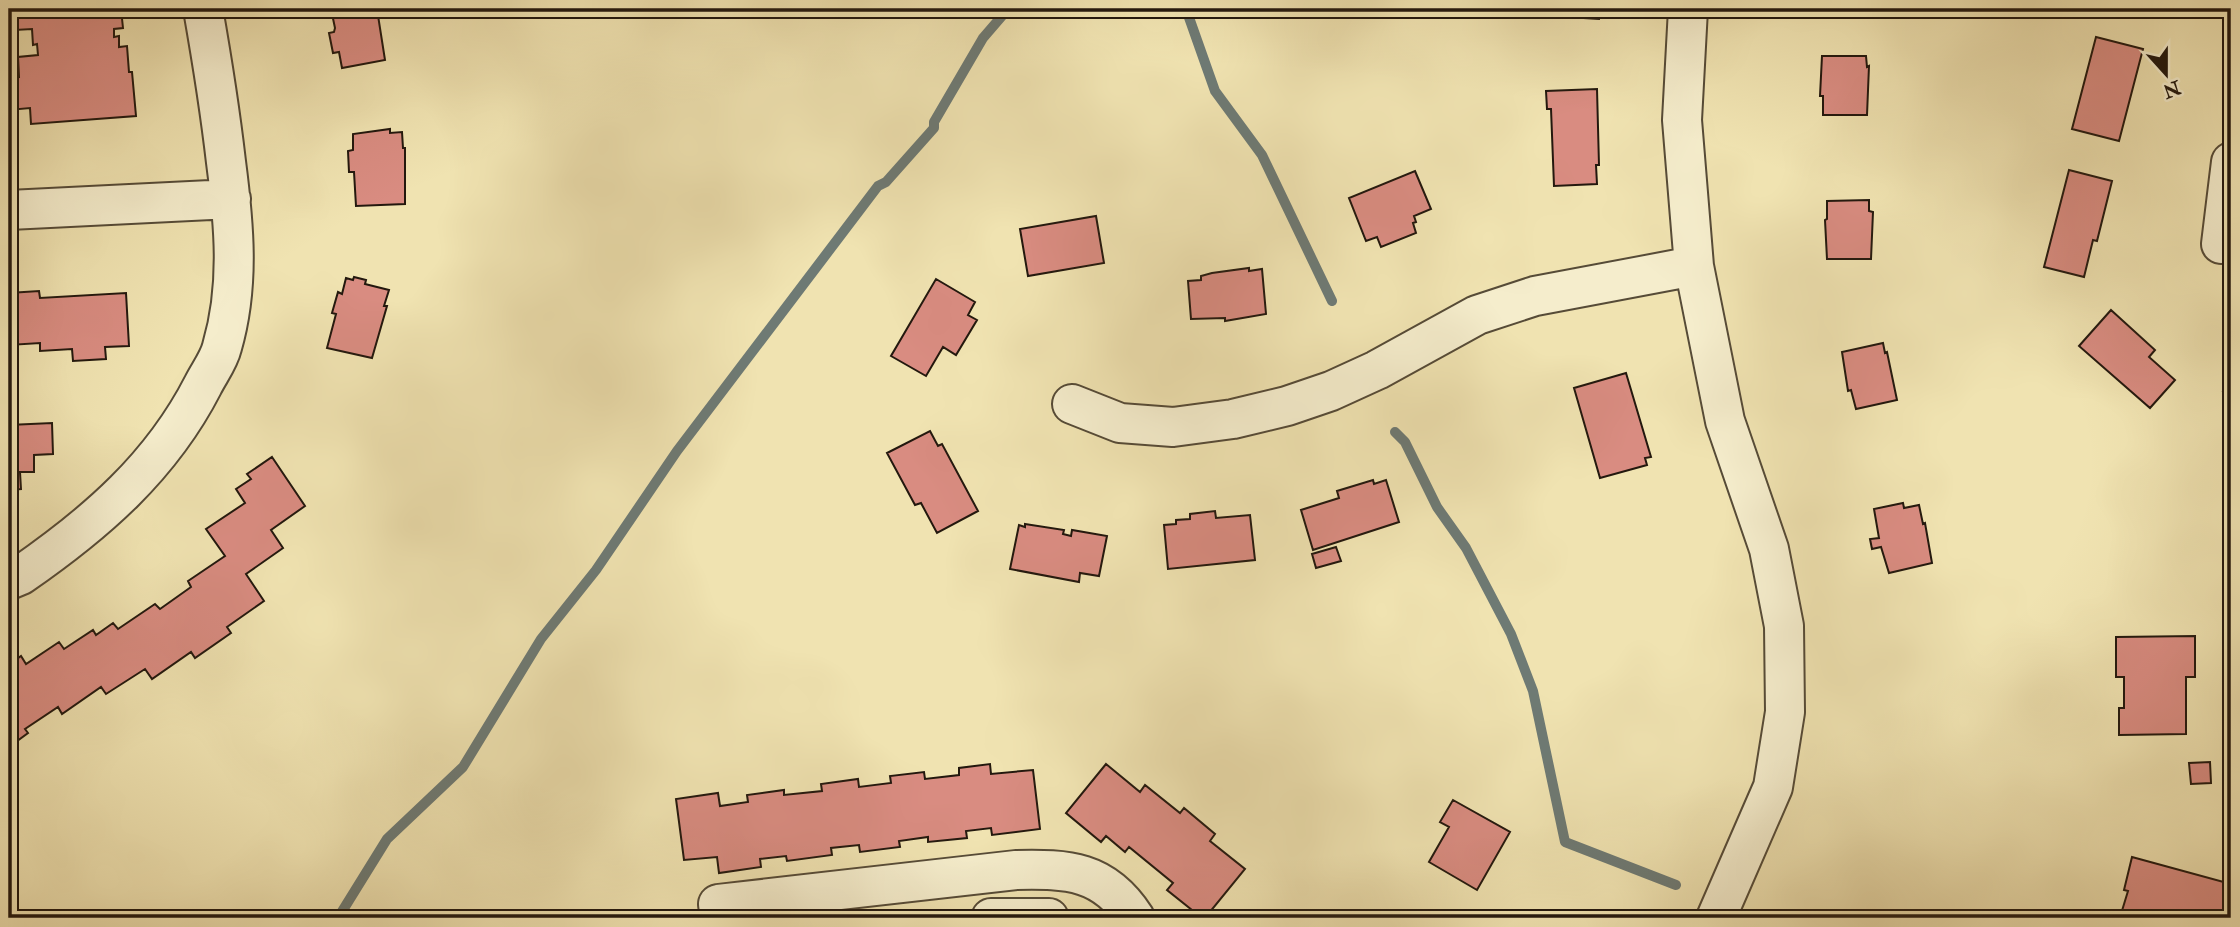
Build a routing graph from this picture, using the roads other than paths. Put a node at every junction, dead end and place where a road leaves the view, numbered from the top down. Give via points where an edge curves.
1 (203, 9) edge
2 (1688, 9) edge
3 (2231, 162) edge
4 (231, 199) junction
5 (9, 210) edge
6 (2221, 244) dead end
7 (1694, 266) junction
8 (1072, 404) dead end
9 (9, 580) edge
10 (1050, 869) junction
11 (1047, 917) edge
12 (720, 918) edge
13 (991, 918) edge
14 (1135, 918) edge
15 (1716, 918) edge

1 - 4 street
2 - 7 street via 1682,120
3 - 6 street
4 - 5 street
4 - 9 street via 235,273 222,348 185,420 133,484 89,525
7 - 8 street via 1535,296 1477,315 1331,391 1233,419 1173,426 1120,423
7 - 15 street via 1724,421 1769,549 1784,626 1785,712 1773,787
10 - 11 street
10 - 12 street via 718,904
10 - 14 street via 1087,875 1102,883
11 - 13 street

